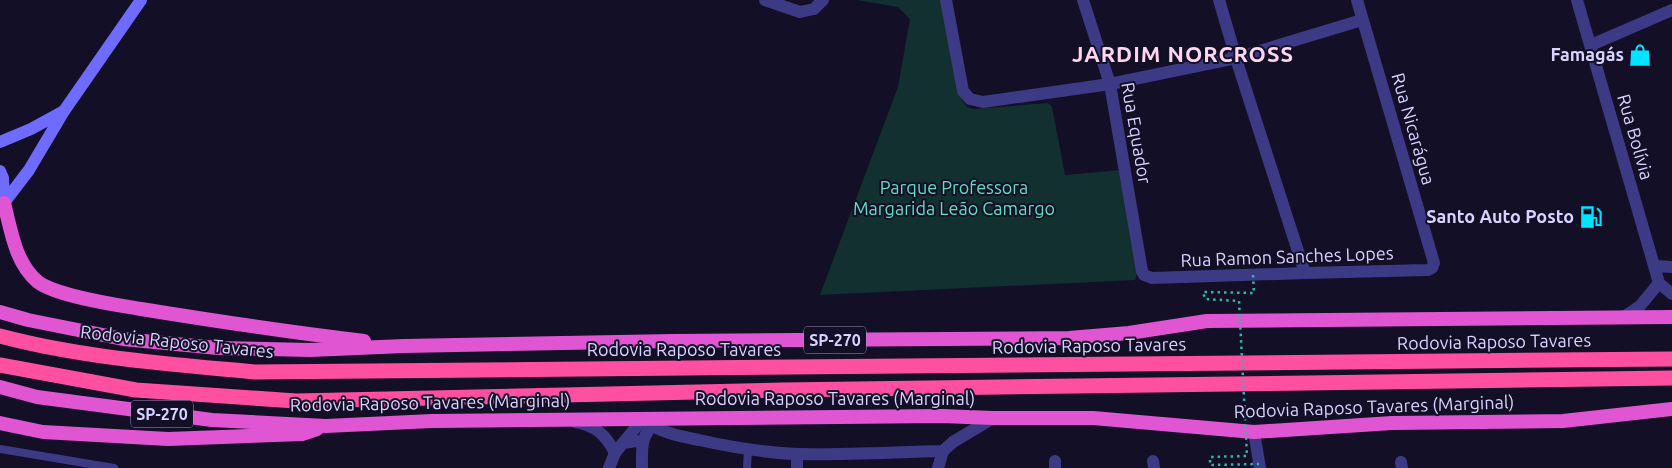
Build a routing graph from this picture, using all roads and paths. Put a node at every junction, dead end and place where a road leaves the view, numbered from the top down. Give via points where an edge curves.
1 (141, 0) edge
2 (765, 0) edge
3 (823, 0) edge
4 (946, 0) edge
5 (1083, 0) edge
6 (1219, 0) edge
7 (1357, 0) edge
8 (1577, 0) edge
9 (1672, 10) edge
10 (1362, 20) junction
11 (1590, 45) junction
12 (1236, 58) junction
13 (1110, 84) junction
14 (64, 111) junction
15 (0, 142) edge
16 (0, 171) edge
17 (2, 205) edge
18 (1655, 266) junction
19 (1672, 267) edge
20 (1432, 268) joint
21 (1305, 272) junction
22 (1144, 275) joint
23 (1253, 275) junction
24 (1659, 283) junction
25 (1672, 294) edge
26 (0, 312) edge
27 (1672, 316) edge
28 (1624, 317) junction
29 (0, 336) edge
30 (404, 346) junction
31 (1672, 359) edge
32 (0, 364) edge
33 (1672, 378) edge
34 (0, 388) edge
35 (1672, 409) edge
36 (992, 418) junction
37 (567, 420) junction
38 (651, 422) junction
39 (0, 423) edge
40 (326, 426) junction
41 (1254, 432) junction
42 (623, 443) junction
43 (642, 443) junction
44 (0, 449) edge
45 (748, 449) junction
46 (943, 451) junction
47 (615, 453) junction
48 (797, 454) junction
49 (1260, 466) edge
50 (114, 468) edge
51 (609, 468) edge
52 (642, 468) edge
53 (747, 468) edge
54 (797, 468) edge
55 (938, 468) edge

1 - 14 main road
2 - 3 street via 800,12 814,9
4 - 13 street via 963,91 970,99 982,102
5 - 13 street, Rua Equador
6 - 12 street
7 - 10 street, Rua Nicarágua
8 - 11 street, Rua Bolívia
9 - 11 street
10 - 12 street
10 - 20 street, Rua Nicarágua via 1434,263
11 - 18 street, Rua Bolívia
12 - 13 street
12 - 21 street
13 - 22 street, Rua Equador
14 - 15 main road
14 - 17 main road via 29,170
16 - 17 main road via 3,178
17 - 30 highway via 24,268 47,288 108,303 249,327
18 - 19 street
18 - 24 street, Rua Bolívia
20 - 21 street, Rua Ramon Sanches Lopes
21 - 23 street, Rua Ramon Sanches Lopes
22 - 23 street, Rua Ramon Sanches Lopes via 1152,278
23 - 49 path, bridge via 1254,293 1203,292 1205,299 1239,301 1248,456 1210,457 1210,465
24 - 25 street
24 - 28 street via 1640,306
26 - 30 highway, SP-270 via 123,339 218,348 310,350
27 - 28 highway, SP-270
28 - 30 highway, SP-270 via 1207,321 1069,338
29 - 31 highway, Rodovia Raposo Tavares / SP-270 via 30,344 135,360 255,372
32 - 33 highway, SP-270 via 136,390 296,400
34 - 40 highway, Rodovia Raposo Tavares (Marginal) / SP-270 via 37,397 212,420
35 - 41 highway, Rodovia Raposo Tavares (Marginal) / SP-270 via 1563,421 1392,423
36 - 38 highway, Rodovia Raposo Tavares (Marginal) / SP-270 via 942,416
36 - 41 highway, Rodovia Raposo Tavares (Marginal) / SP-270 via 1093,418
36 - 46 street
37 - 38 highway, Rodovia Raposo Tavares (Marginal) / SP-270
37 - 40 highway, Rodovia Raposo Tavares (Marginal) / SP-270
37 - 47 street via 596,429 604,435
38 - 42 street
38 - 43 street
38 - 45 street via 670,434
39 - 40 highway via 43,432 168,440 302,434
41 - 49 street
42 - 43 street
42 - 47 street
43 - 52 street
44 - 50 lane
45 - 48 street
45 - 53 lane
46 - 48 street
46 - 55 street
47 - 51 street
48 - 54 street

